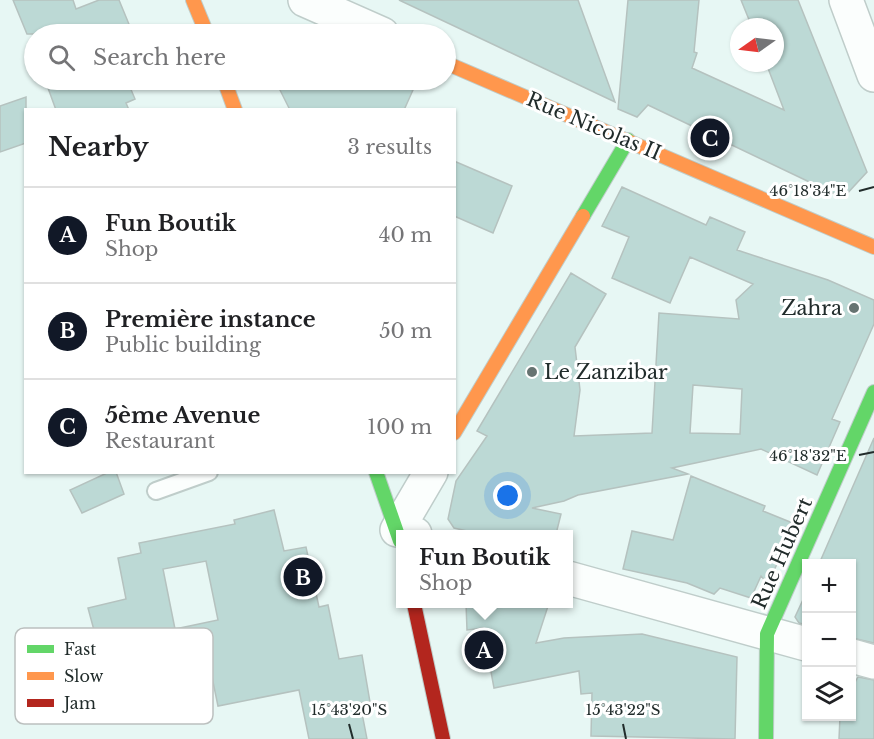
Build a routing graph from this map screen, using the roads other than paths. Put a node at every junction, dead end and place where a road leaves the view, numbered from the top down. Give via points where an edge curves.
1 (193, 0) edge
2 (306, 0) edge
3 (846, 0) edge
4 (203, 24) edge
5 (360, 24) edge
6 (456, 67) edge
7 (874, 75) edge
8 (228, 90) edge
9 (234, 108) edge
10 (628, 141) junction
11 (874, 247) edge
12 (874, 392) edge
13 (456, 430) edge
14 (203, 474) edge
15 (377, 474) edge
16 (430, 474) edge
17 (156, 491) dead end
18 (402, 530) edge
19 (406, 530) edge
20 (573, 579) edge
21 (415, 608) edge
22 (767, 634) junction
23 (802, 643) edge
24 (856, 657) edge
25 (874, 662) edge
26 (443, 739) edge
27 (766, 739) edge

1 - 4 street
2 - 5 street
3 - 7 street
6 - 10 street, Rue Nicolas II
8 - 9 street
10 - 11 street, Rue Nicolas II
10 - 13 street
12 - 22 street, Rue Hubert
14 - 17 lane
15 - 18 street
16 - 19 street
20 - 22 street
21 - 26 street
22 - 23 street
22 - 27 street, Rue Hubert
24 - 25 street

